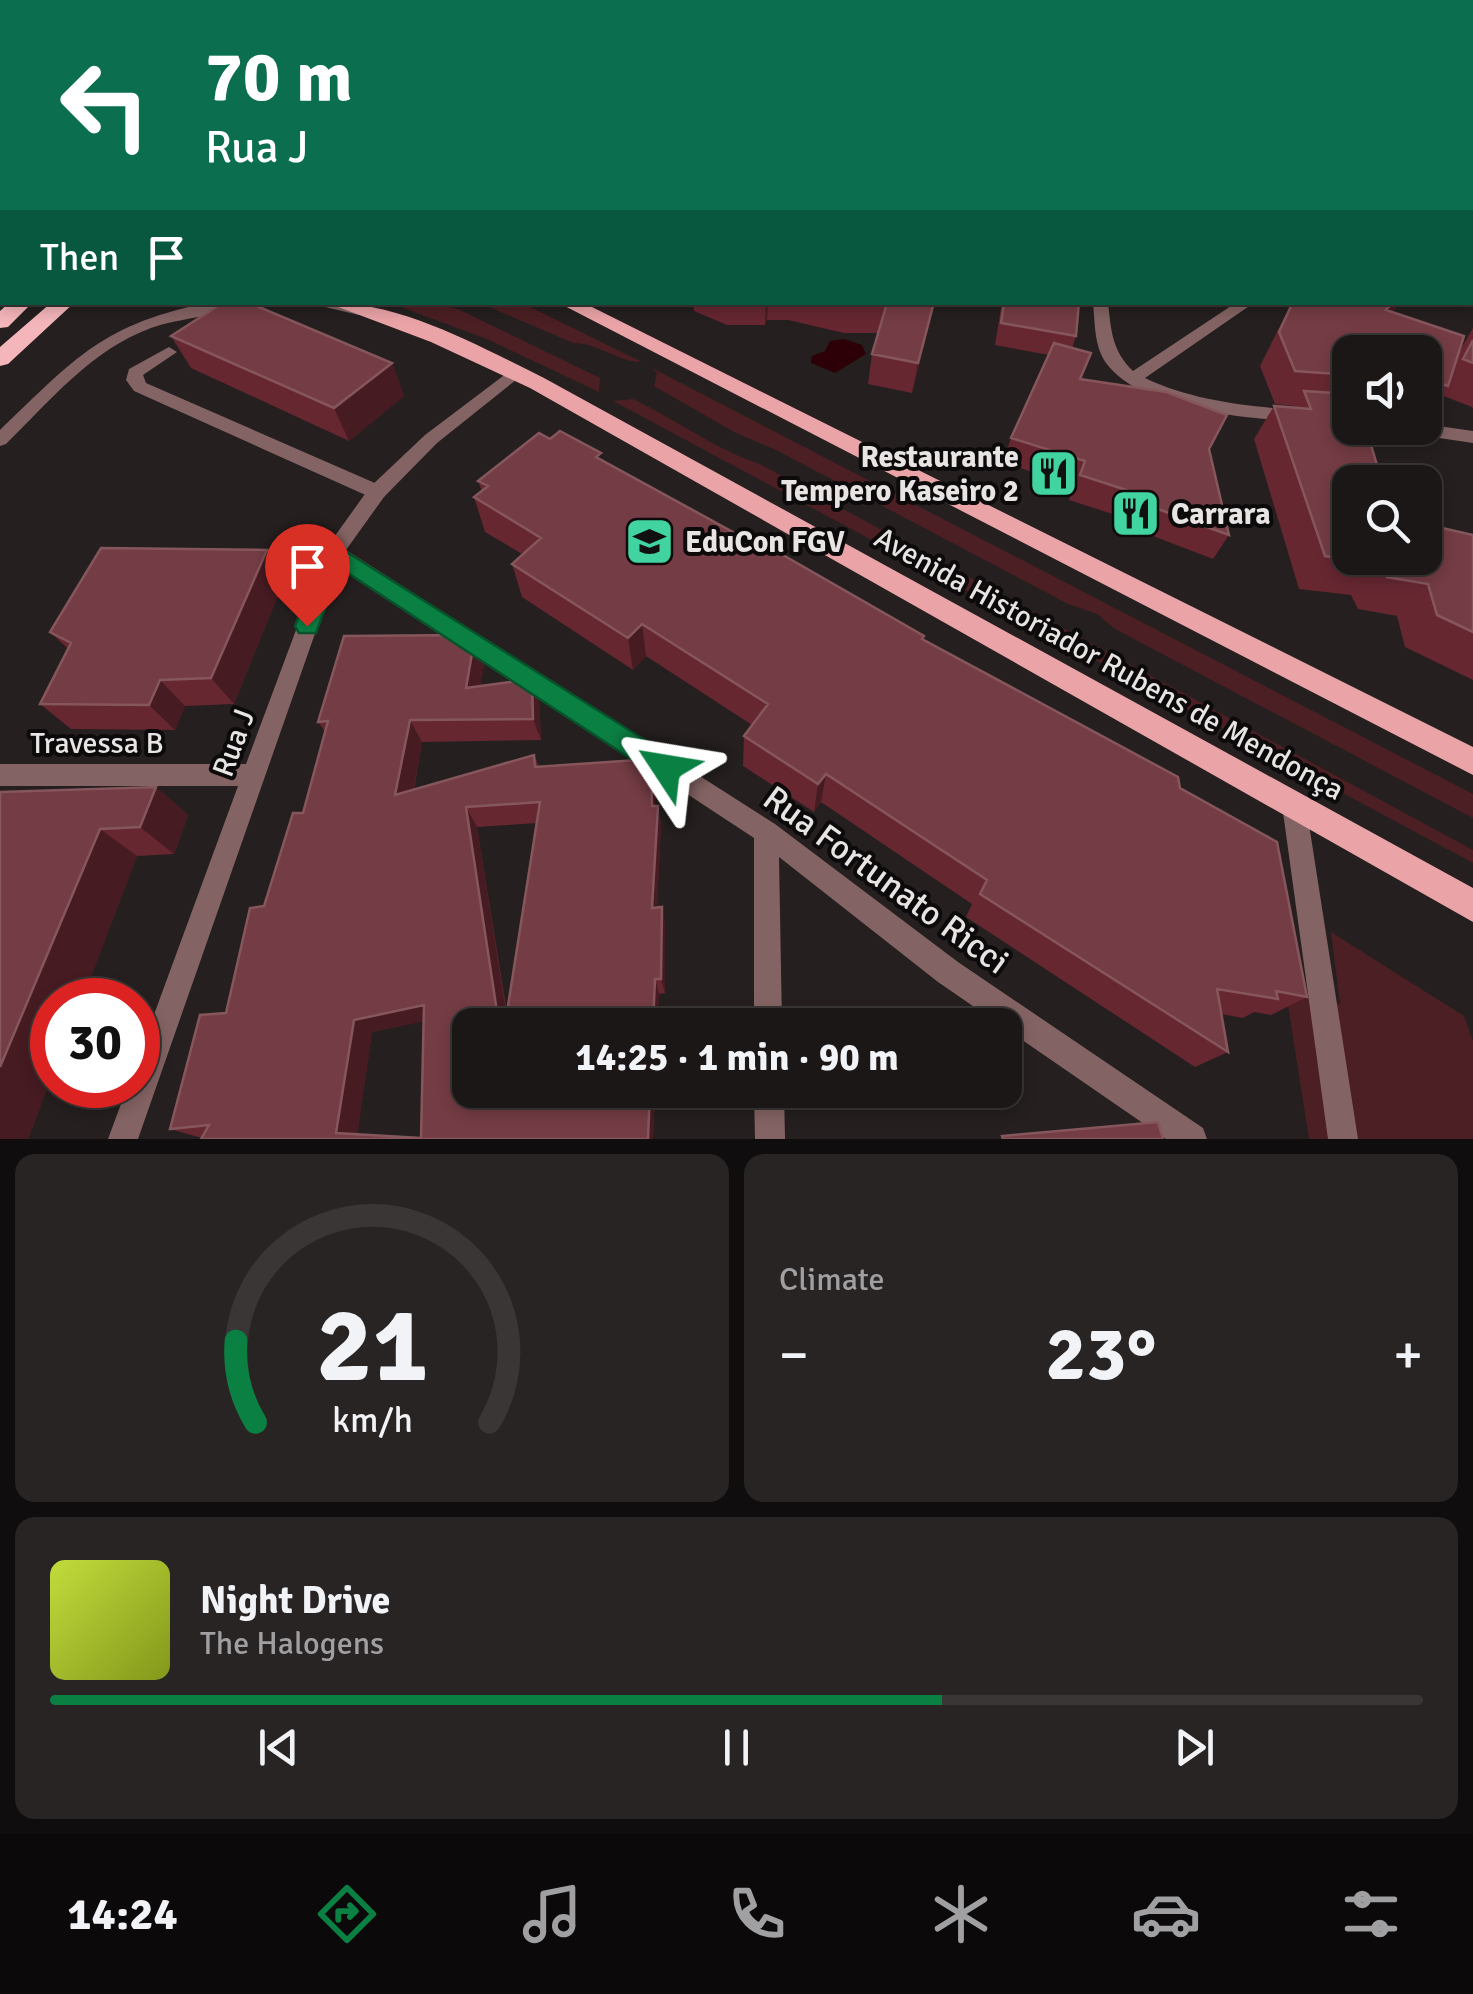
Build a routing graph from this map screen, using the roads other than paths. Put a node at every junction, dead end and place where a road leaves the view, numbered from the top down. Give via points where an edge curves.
1 (20, 305) edge
2 (62, 305) edge
3 (229, 305) edge
4 (329, 305) edge
5 (345, 305) edge
6 (572, 305) edge
7 (1100, 305) edge
8 (1243, 305) edge
9 (374, 313) junction
10 (0, 322) edge
11 (169, 352) edge
12 (0, 360) edge
13 (516, 372) junction
14 (1132, 379) junction
15 (1332, 418) edge
16 (1442, 432) edge
17 (1473, 436) edge
18 (0, 440) edge
19 (376, 492) junction
20 (334, 552) junction
21 (1473, 762) edge
22 (254, 775) junction
23 (0, 776) edge
24 (1294, 806) junction
25 (766, 832) junction
26 (1473, 906) edge
27 (768, 1008) edge
28 (769, 1108) edge
29 (124, 1139) edge
30 (770, 1139) edge
31 (1192, 1139) edge
32 (1343, 1139) edge

1 - 10 highway
2 - 12 highway
3 - 18 street via 114,338
4 - 9 street
5 - 9 main road, Avenida Historiador Rubens de Mendonça
6 - 21 main road
7 - 14 street via 1106,349
8 - 14 street
9 - 13 main road, Avenida Historiador Rubens de Mendonça
11 - 19 street via 135,373 140,387
13 - 19 street, Rua J
13 - 24 main road, Avenida Historiador Rubens de Mendonça
14 - 15 street via 1179,400
16 - 17 street
19 - 20 street, Rua J
20 - 22 street, Rua J
20 - 25 street, Rua Fortunato Ricci
22 - 23 street, Travessa B
22 - 29 street, Rua J
24 - 26 main road, Avenida Historiador Rubens de Mendonça
24 - 32 street
25 - 27 street
25 - 31 street, Rua Fortunato Ricci via 948,972
28 - 30 street

